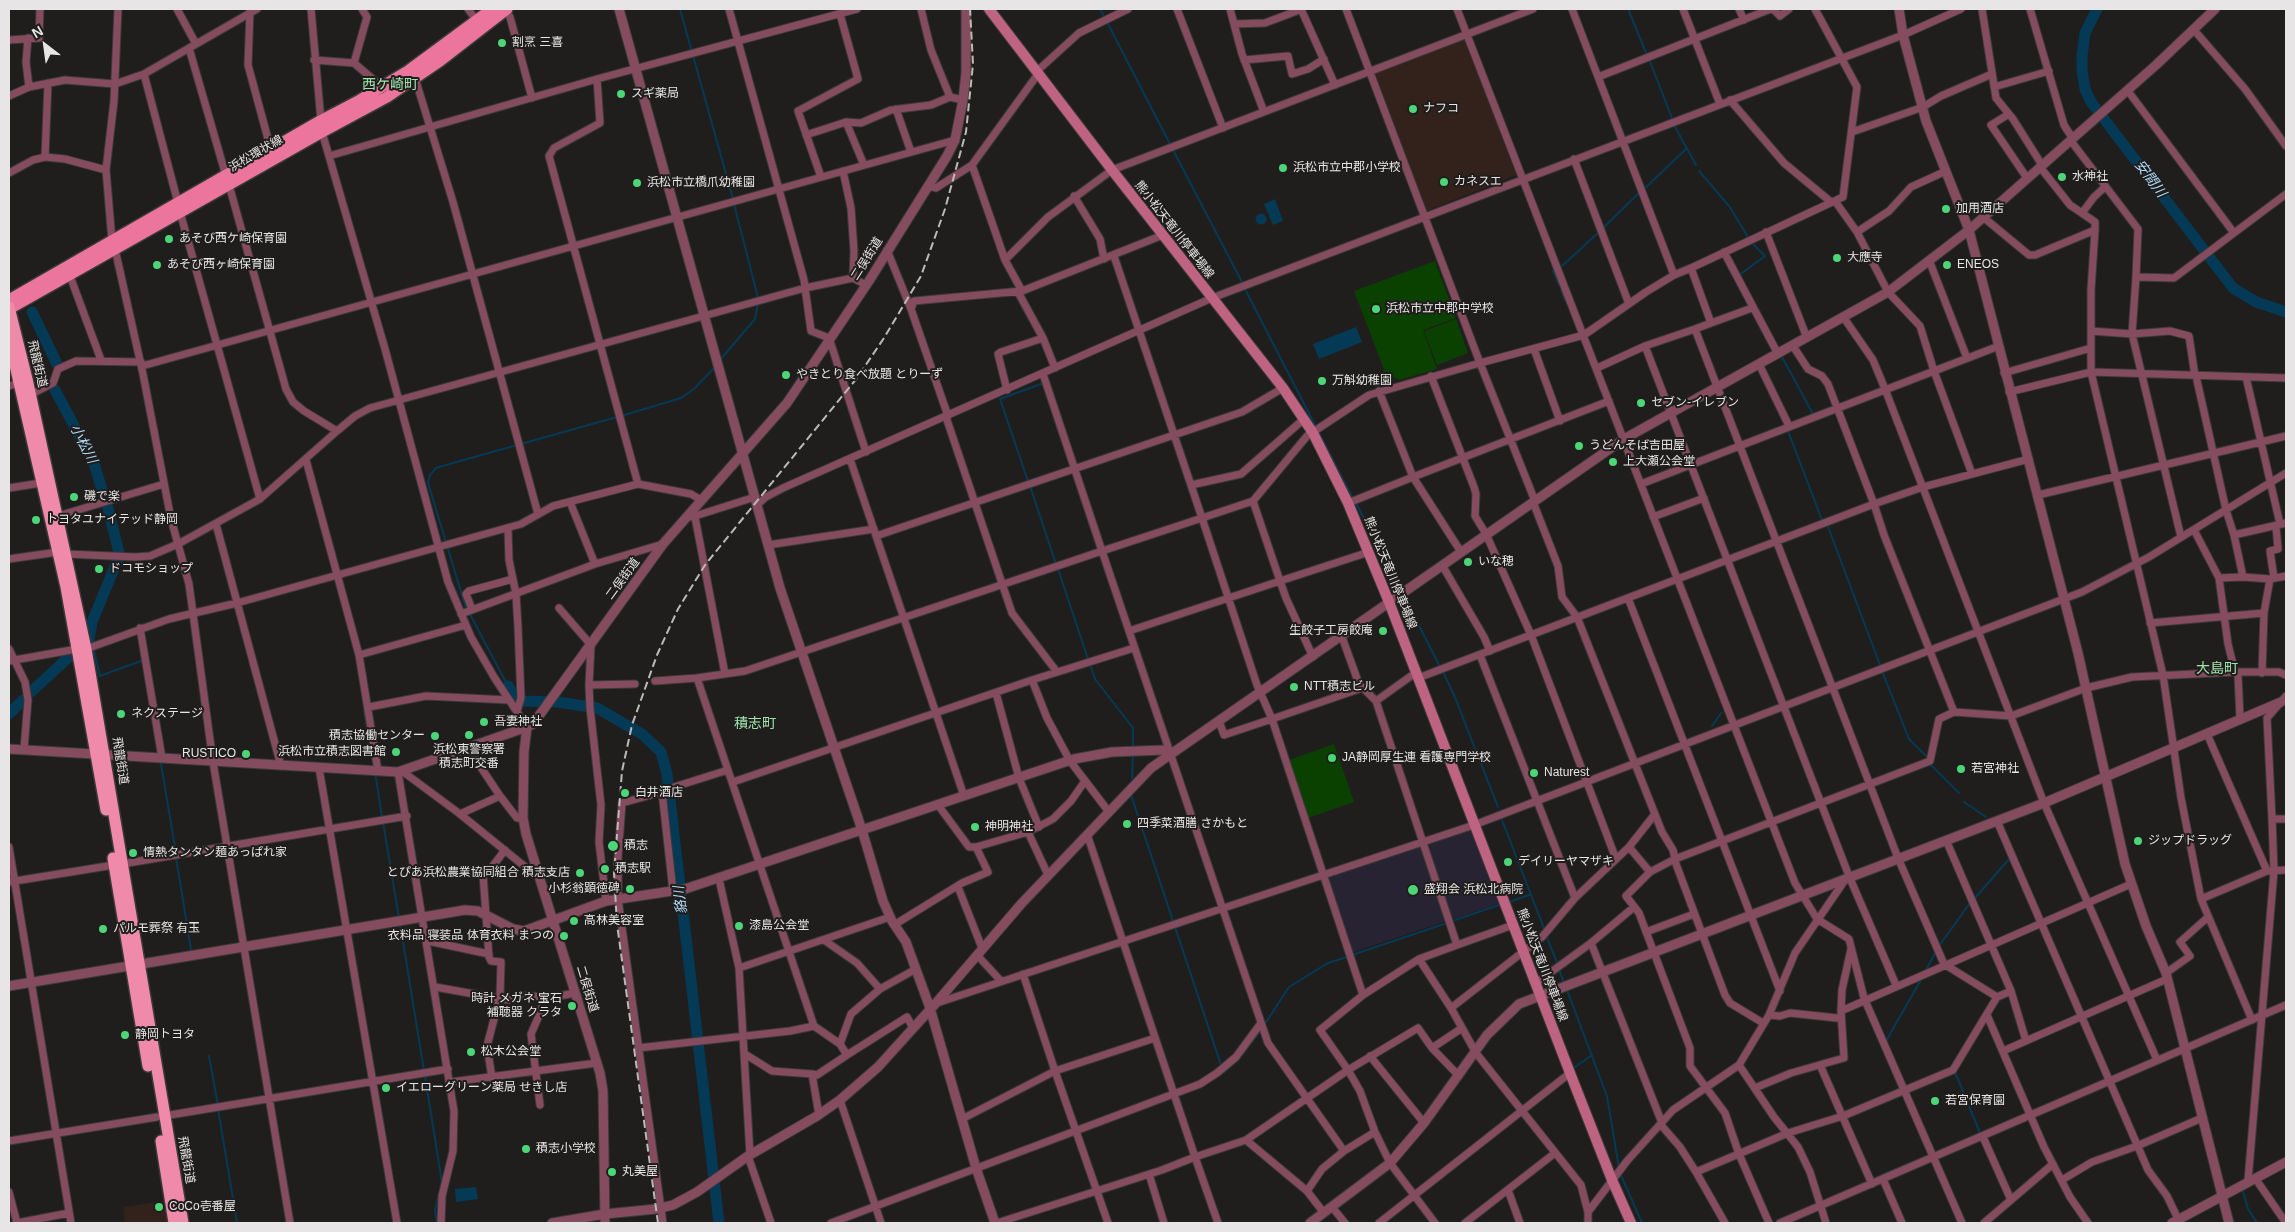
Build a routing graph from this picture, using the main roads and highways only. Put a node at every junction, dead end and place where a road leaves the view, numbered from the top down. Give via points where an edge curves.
1 (492, 9) edge
2 (989, 9) edge
3 (506, 10) edge
4 (321, 126) junction
5 (228, 180) junction
6 (113, 245) junction
7 (9, 300) edge
8 (9, 308) edge
9 (9, 338) edge
10 (14, 385) edge
11 (62, 553) junction
12 (160, 1116) junction
13 (174, 1223) edge
14 (183, 1223) edge
15 (1631, 1223) edge

1 - 4 main road, 浜松環状線
2 - 15 main road, 熊小松天竜川停車場線 via 1316,432 1389,602
3 - 4 main road, 浜松環状線 via 387,97
4 - 5 main road, 浜松環状線
4 - 5 main road, 浜松環状線 via 271,150
5 - 6 main road, 浜松環状線
6 - 7 main road, 浜松環状線
6 - 8 main road, 浜松環状線 via 70,276
8 - 11 highway, 飛龍街道 via 58,516
9 - 10 highway, 飛龍街道
10 - 11 highway, 飛龍街道
11 - 12 highway, 飛龍街道 via 101,755
12 - 13 highway, 飛龍街道
12 - 14 highway, 飛龍街道

